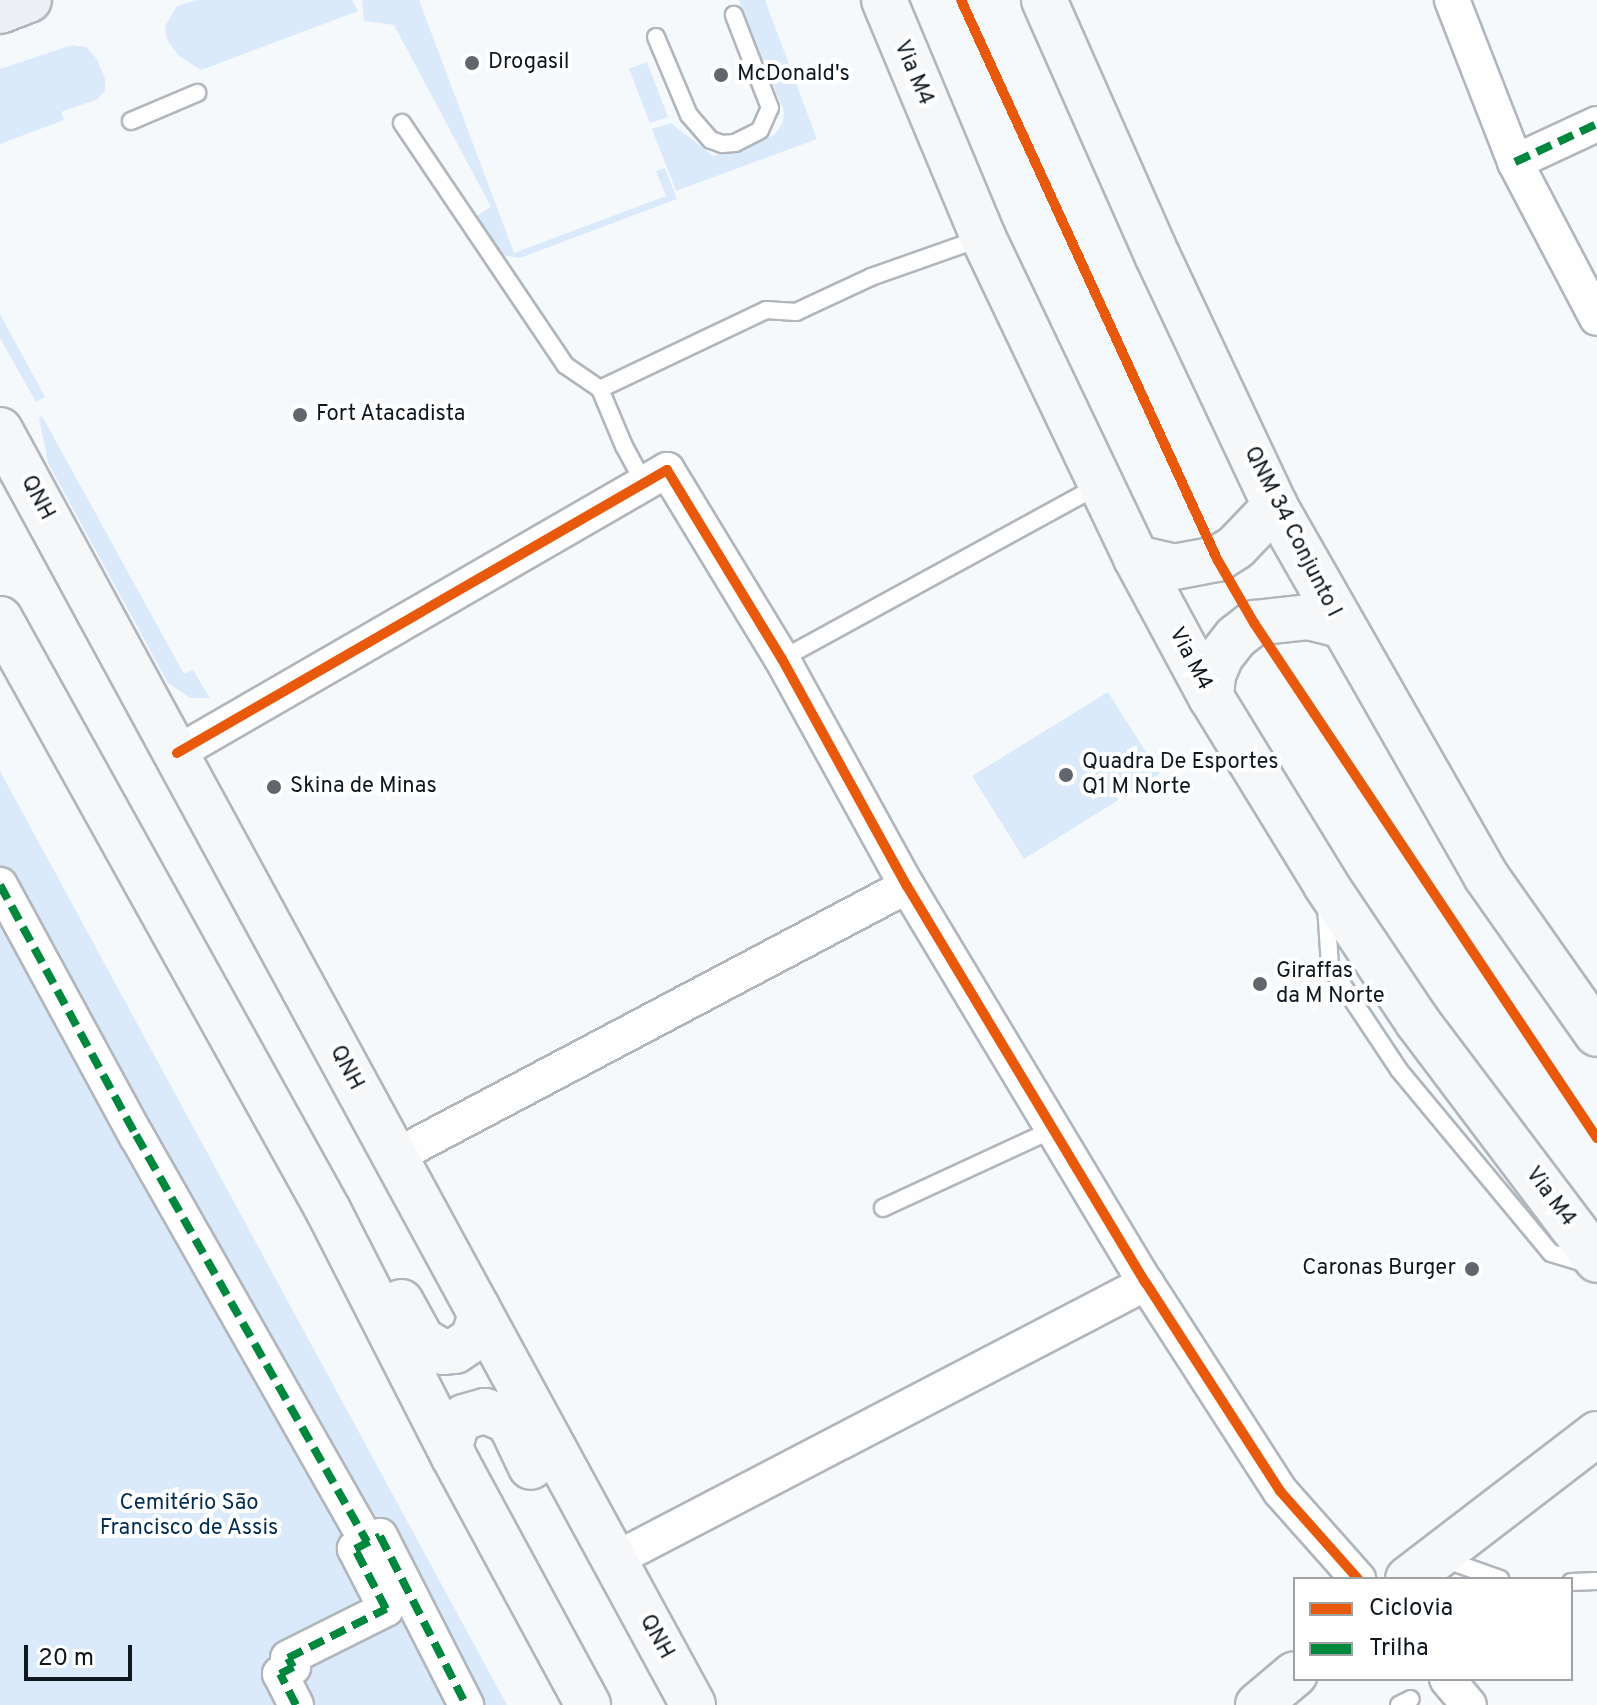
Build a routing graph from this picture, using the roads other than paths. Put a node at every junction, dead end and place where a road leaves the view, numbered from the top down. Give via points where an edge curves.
1 (29, 0) edge
2 (1044, 0) edge
3 (1452, 0) edge
4 (0, 11) edge
5 (900, 12) edge
6 (734, 15) dead end
7 (656, 37) dead end
8 (197, 93) dead end
9 (131, 121) dead end
10 (402, 123) dead end
11 (1597, 124) edge
12 (1515, 162) junction
13 (983, 237) junction
14 (1597, 318) edge
15 (600, 389) junction
16 (0, 430) edge
17 (644, 483) junction
18 (1100, 484) junction
19 (0, 500) edge
20 (1275, 506) junction
21 (1136, 558) junction
22 (0, 619) edge
23 (105, 625) junction
24 (1340, 625) junction
25 (782, 659) junction
26 (1211, 697) junction
27 (177, 753) junction
28 (0, 885) edge
29 (1326, 885) junction
30 (907, 886) junction
31 (1417, 1021) junction
32 (1597, 1034) edge
33 (1054, 1129) junction
34 (394, 1157) junction
35 (883, 1208) dead end
36 (328, 1210) junction
37 (1597, 1216) edge
38 (1597, 1262) edge
39 (1146, 1283) junction
40 (477, 1307) junction
41 (1597, 1434) edge
42 (454, 1457) junction
43 (367, 1542) junction
44 (614, 1560) junction
45 (1422, 1568) edge
46 (1356, 1577) edge
47 (1486, 1577) edge
48 (1597, 1581) edge
49 (1573, 1582) edge
50 (1449, 1681) edge
51 (296, 1705) edge
52 (466, 1705) edge
53 (588, 1705) edge
54 (693, 1705) edge
55 (1469, 1705) edge

1 - 4 main road
2 - 20 street, QNM 34 Conjunto I
3 - 12 street
5 - 13 street, Via M4
6 - 7 lane via 770,108 760,130 735,143 711,140 689,115
8 - 9 lane
10 - 15 lane via 565,365
11 - 12 street
12 - 14 street
13 - 15 lane via 871,277 796,312 766,310
13 - 18 street, Via M4
15 - 17 lane
16 - 23 street, QNH
17 - 25 street via 667,470
17 - 27 street
18 - 21 street, Via M4
18 - 25 lane
19 - 23 street via 12,508 44,572
20 - 21 street via 1217,559 1174,567
20 - 24 street, QNM 34 Conjunto I
21 - 26 street, Via M4
22 - 36 street
23 - 27 street, QNH
24 - 26 street via 1308,617 1254,623 1221,656
24 - 32 street, QNM 34 Conjunto I via 1486,876
25 - 30 street
26 - 29 street, Via M4
27 - 34 street, QNH
28 - 43 street
29 - 31 street, Via M4
29 - 38 lane via 1330,966 1399,1070 1551,1253
30 - 33 street
30 - 34 street
31 - 37 street via 1482,1080 1574,1201
31 - 38 street, Via M4
33 - 35 lane
33 - 39 street
34 - 40 street, QNH
36 - 40 street via 386,1272 422,1340 432,1348 455,1351 473,1339 480,1318
36 - 42 street
39 - 44 street
39 - 46 street via 1280,1491
40 - 44 street, QNH
41 - 45 street
42 - 44 street via 451,1435 464,1417 485,1411 505,1419 542,1490
42 - 53 street
43 - 51 street via 355,1549 386,1609 288,1658 293,1667 280,1674
43 - 52 street via 380,1536
44 - 54 street, QNH
45 - 47 lane
48 - 49 lane
50 - 55 street

